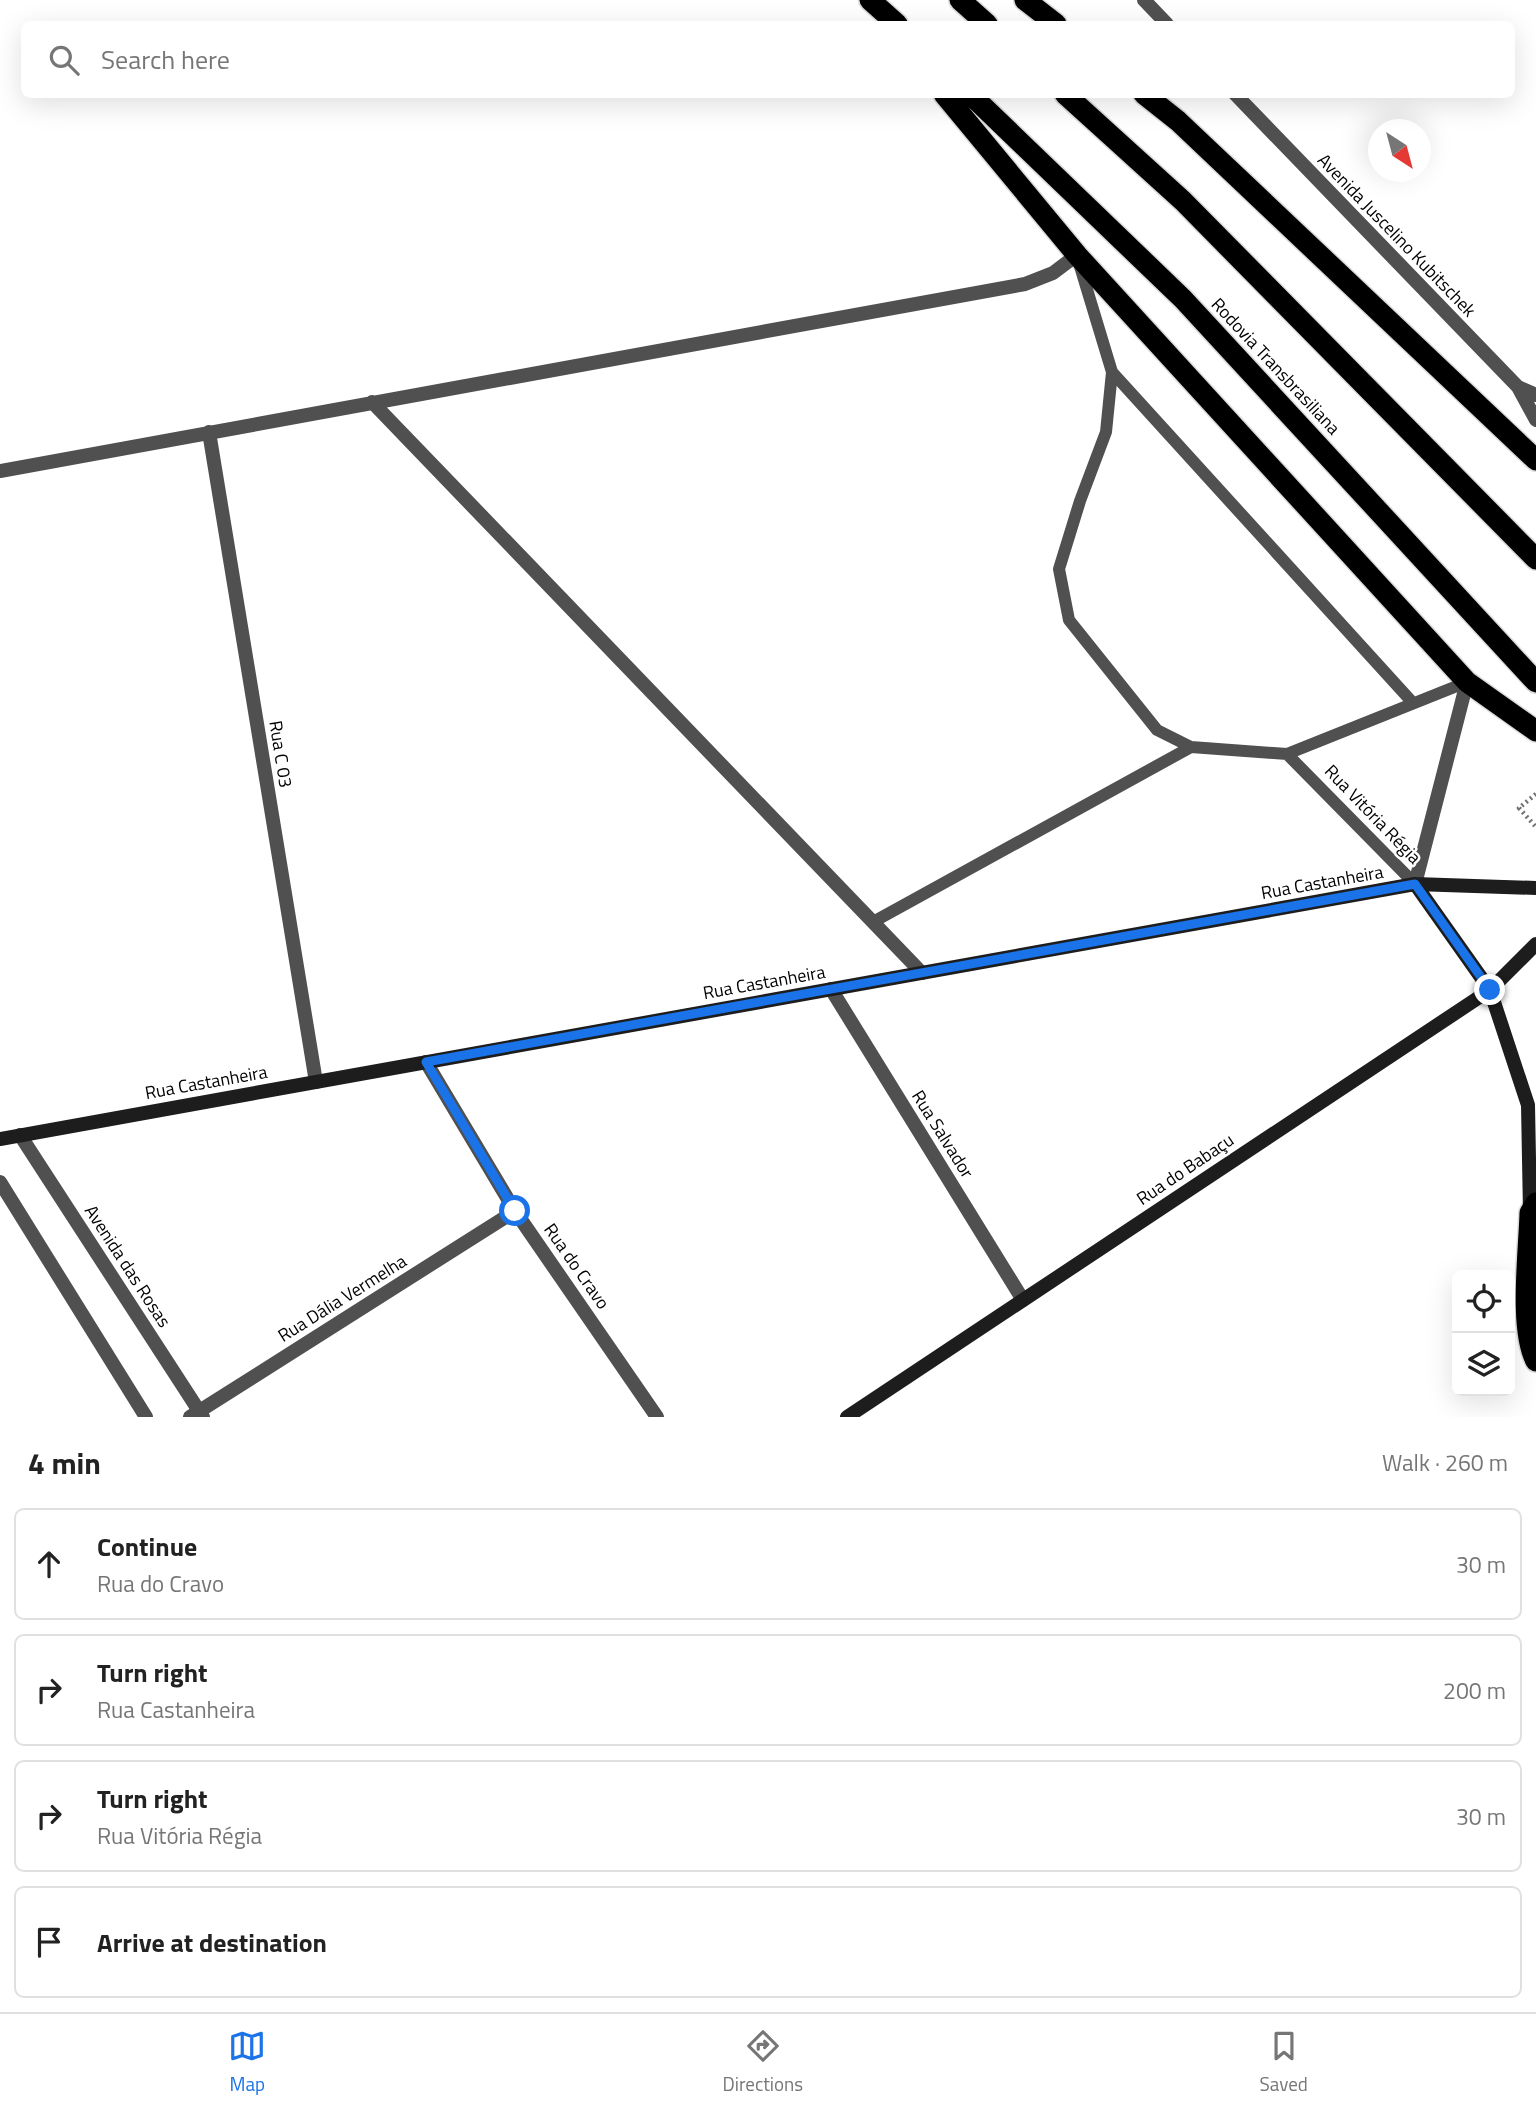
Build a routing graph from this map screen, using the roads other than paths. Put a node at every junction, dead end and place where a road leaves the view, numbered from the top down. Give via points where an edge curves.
1 (960, 0) edge
2 (1025, 0) edge
3 (1144, 0) edge
4 (872, 1) edge
5 (888, 21) edge
6 (894, 21) edge
7 (984, 21) edge
8 (1052, 21) edge
9 (1164, 21) edge
10 (947, 98) edge
11 (974, 98) edge
12 (1069, 98) edge
13 (1149, 98) edge
14 (1239, 98) edge
15 (1077, 256) junction
16 (1112, 372) junction
17 (1518, 387) junction
18 (1536, 396) edge
19 (372, 402) junction
20 (1536, 420) edge
21 (209, 432) junction
22 (1536, 460) edge
23 (0, 471) edge
24 (1536, 559) edge
25 (1467, 682) junction
26 (1536, 682) edge
27 (1413, 703) junction
28 (1536, 731) edge
29 (1191, 747) junction
30 (1287, 754) junction
31 (1415, 884) junction
32 (1536, 888) edge
33 (873, 922) junction
34 (1536, 944) edge
35 (922, 973) junction
36 (831, 989) junction
37 (1490, 990) junction
38 (426, 1062) junction
39 (316, 1082) junction
40 (20, 1135) junction
41 (0, 1139) edge
42 (0, 1182) edge
43 (1533, 1208) edge
44 (515, 1211) junction
45 (1023, 1300) junction
46 (1536, 1361) edge
47 (197, 1415) edge
48 (146, 1417) edge
49 (657, 1417) edge
50 (847, 1417) edge

1 - 7 highway
2 - 8 highway
3 - 9 street
4 - 5 highway
4 - 6 highway
10 - 15 highway
11 - 26 highway, Rodovia Transbrasiliana via 1183,299
12 - 24 highway via 1183,201
13 - 22 highway
14 - 17 street, Avenida Juscelino Kubitschek
15 - 16 lane
15 - 19 street via 1053,273 1025,284
15 - 25 highway
16 - 27 lane
16 - 29 lane via 1107,432 1059,569 1069,620 1157,730
17 - 18 street, Avenida Juscelino Kubitschek
17 - 20 street
19 - 21 street
19 - 33 street
21 - 23 street
21 - 39 street, Rua C 03
25 - 27 lane
25 - 28 highway
25 - 31 street
27 - 30 lane
29 - 30 lane
29 - 33 lane
30 - 31 lane, Rua Vitória Régia
31 - 32 main road, Rua Castanheira
31 - 35 main road, Rua Castanheira
31 - 37 main road, Rua Vitória Régia
33 - 35 street
34 - 37 main road, Rua do Babaçu
35 - 36 main road, Rua Castanheira
36 - 38 main road, Rua Castanheira
36 - 45 street, Rua Salvador
37 - 43 main road, Rua Vitória Régia via 1528,1105
37 - 45 main road, Rua do Babaçu
38 - 39 main road, Rua Castanheira
38 - 44 street, Rua do Cravo
39 - 40 main road, Rua Castanheira
40 - 41 main road, Rua Castanheira
40 - 47 street, Avenida das Rosas
42 - 48 street
43 - 46 highway via 1529,1348
44 - 47 street, Rua Dália Vermelha
44 - 49 street, Rua do Cravo
45 - 50 main road, Rua do Babaçu

